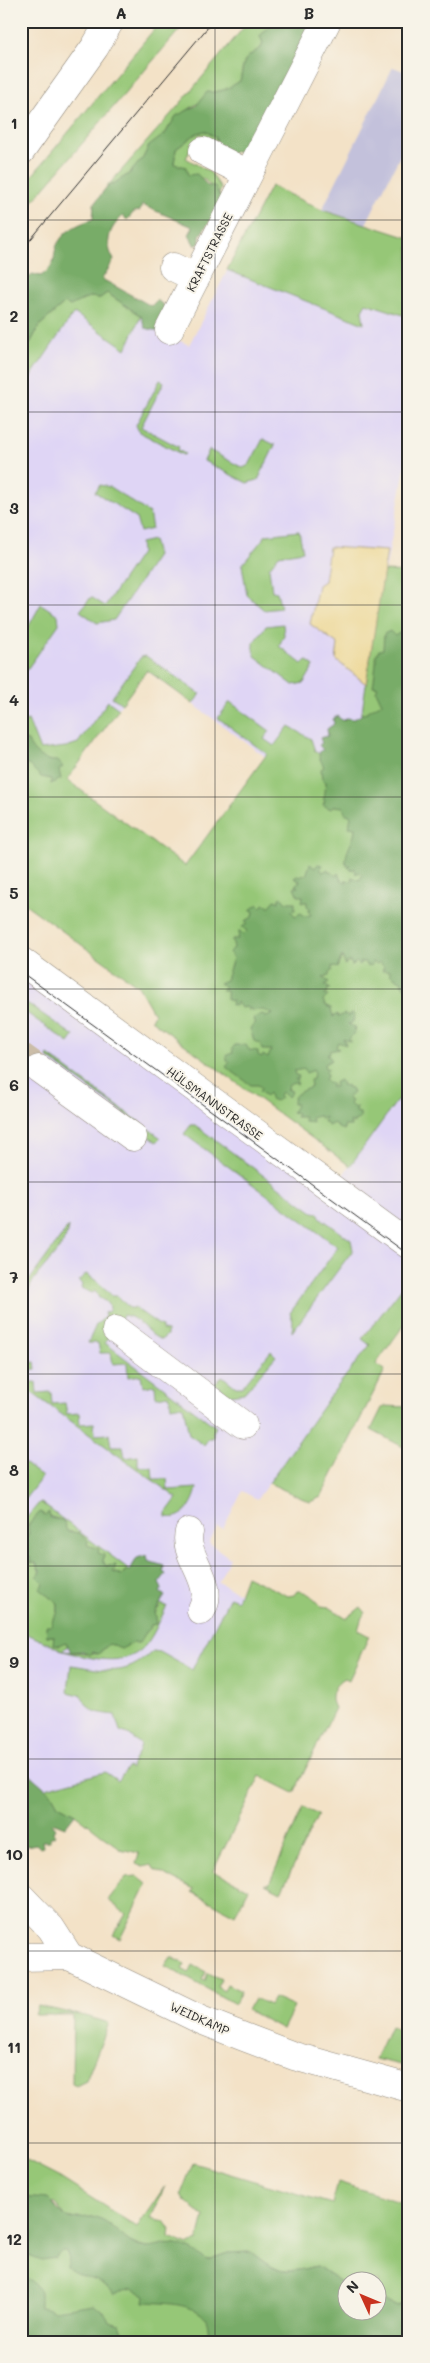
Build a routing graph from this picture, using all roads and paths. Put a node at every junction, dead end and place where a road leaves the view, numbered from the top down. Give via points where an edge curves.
1 (110, 21) edge
2 (122, 21) edge
3 (327, 21) edge
4 (95, 47) junction
5 (21, 151) edge
6 (203, 151) dead end
7 (248, 174) junction
8 (169, 330) dead end
9 (21, 961) edge
10 (38, 1069) tunnel mouth
11 (132, 1137) dead end
12 (407, 1243) edge
13 (116, 1330) dead end
14 (243, 1425) dead end
15 (189, 1532) dead end
16 (201, 1611) dead end
17 (21, 1897) edge
18 (69, 1956) junction
19 (21, 1957) edge
20 (409, 2088) edge

1 - 4 street
2 - 4 street
3 - 7 street, KRAFTSTRASSE
4 - 5 street
6 - 7 street
7 - 8 street, KRAFTSTRASSE via 184,272
9 - 12 street, HÜLSMANNSTRASSE
10 - 11 street
13 - 14 street
15 - 16 street via 188,1542 206,1595
17 - 18 street, WEIDKAMP via 40,1914
18 - 19 street
18 - 20 street, WEIDKAMP via 201,2020 244,2037 303,2059

